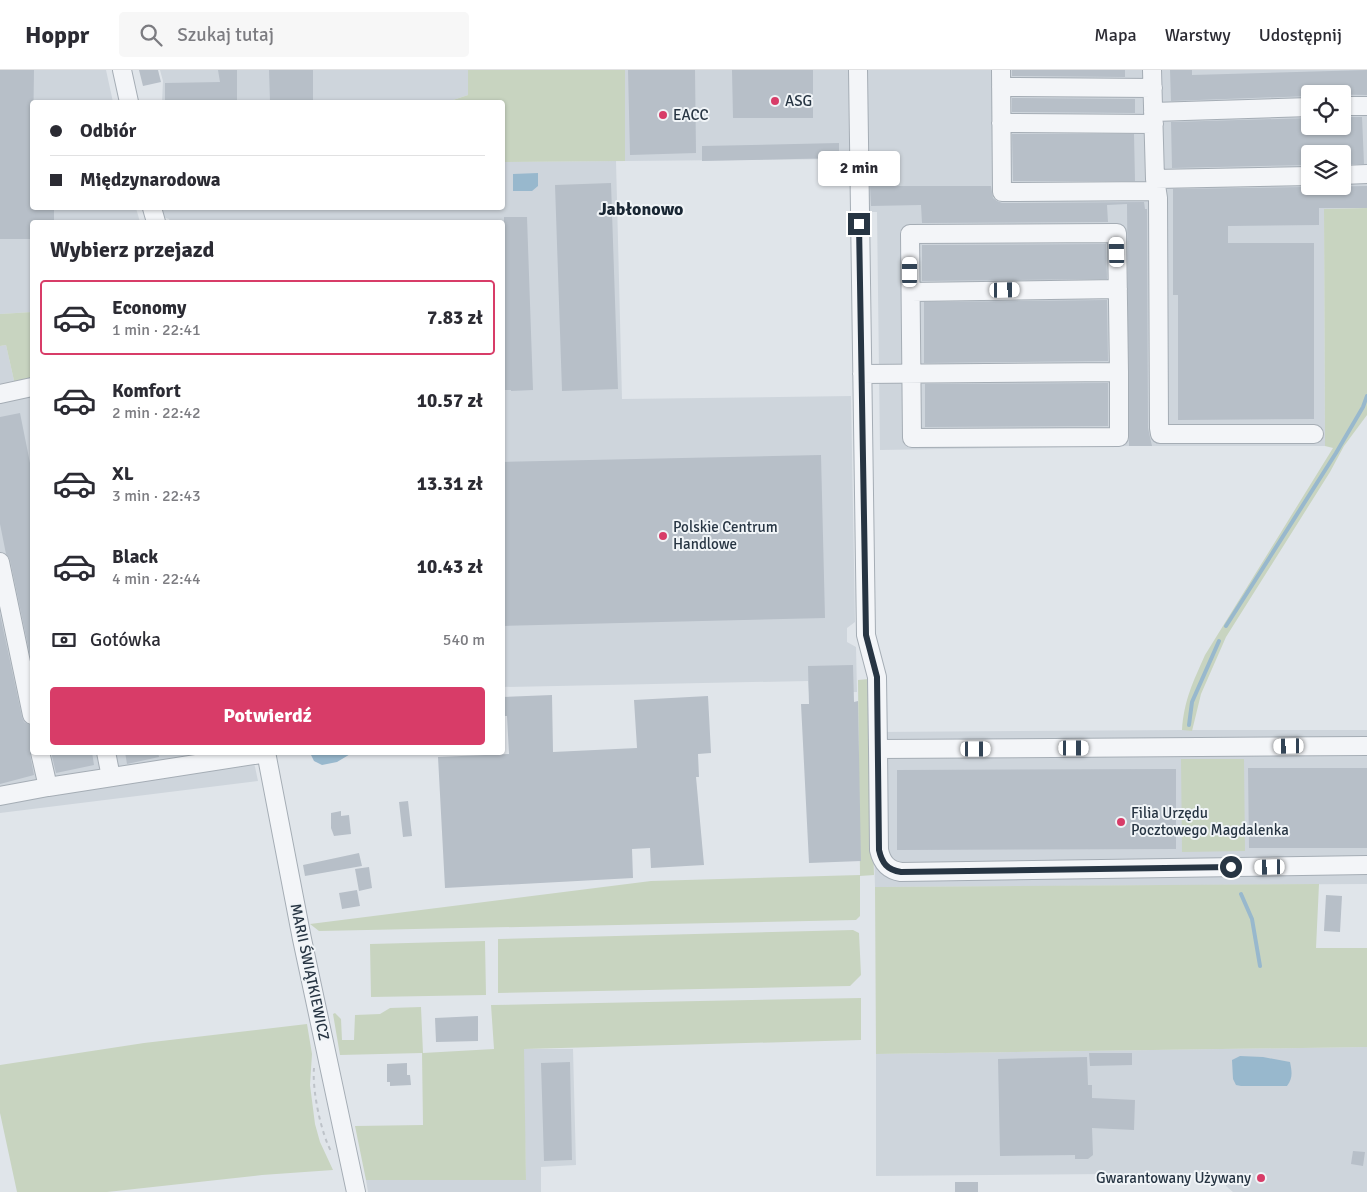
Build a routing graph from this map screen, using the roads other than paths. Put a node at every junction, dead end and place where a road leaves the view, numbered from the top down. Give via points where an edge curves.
1 (122, 70) edge
2 (858, 70) edge
3 (1152, 70) edge
4 (1001, 78) edge
5 (1153, 88) junction
6 (129, 100) edge
7 (1351, 106) edge
8 (1367, 106) edge
9 (1301, 108) edge
10 (1154, 118) junction
11 (1001, 123) junction
12 (1367, 174) edge
13 (1351, 175) edge
14 (1301, 177) edge
15 (1156, 185) junction
16 (1118, 289) junction
17 (911, 292) junction
18 (1119, 372) junction
19 (911, 373) junction
20 (862, 374) junction
21 (30, 390) edge
22 (0, 394) edge
23 (1314, 434) dead end
24 (0, 562) edge
25 (4, 598) edge
26 (30, 707) edge
27 (878, 741) junction
28 (1367, 746) edge
29 (41, 755) edge
30 (107, 755) edge
31 (237, 755) edge
32 (267, 755) edge
33 (111, 777) junction
34 (48, 787) junction
35 (0, 796) edge
36 (1367, 865) edge
37 (356, 1192) edge

1 - 6 street
2 - 20 street
3 - 5 street
4 - 5 street
4 - 11 street
5 - 10 street
7 - 8 street
9 - 10 street
10 - 11 street
10 - 15 street
11 - 15 street via 1002,192
12 - 13 street
14 - 15 street
15 - 23 street via 1160,434
16 - 17 street
16 - 17 street via 1117,233 910,234
16 - 18 street
17 - 19 street
18 - 19 street
18 - 19 street via 1119,437 912,438
19 - 20 street
20 - 27 street via 866,635 877,677
21 - 22 street
24 - 25 street
25 - 26 street
27 - 28 street
27 - 36 street via 879,850 884,864 894,871
29 - 34 street
30 - 33 street
31 - 33 street
32 - 37 street, MARII ŚWIĄTKIEWICZ via 302,939
33 - 34 street
34 - 35 street

